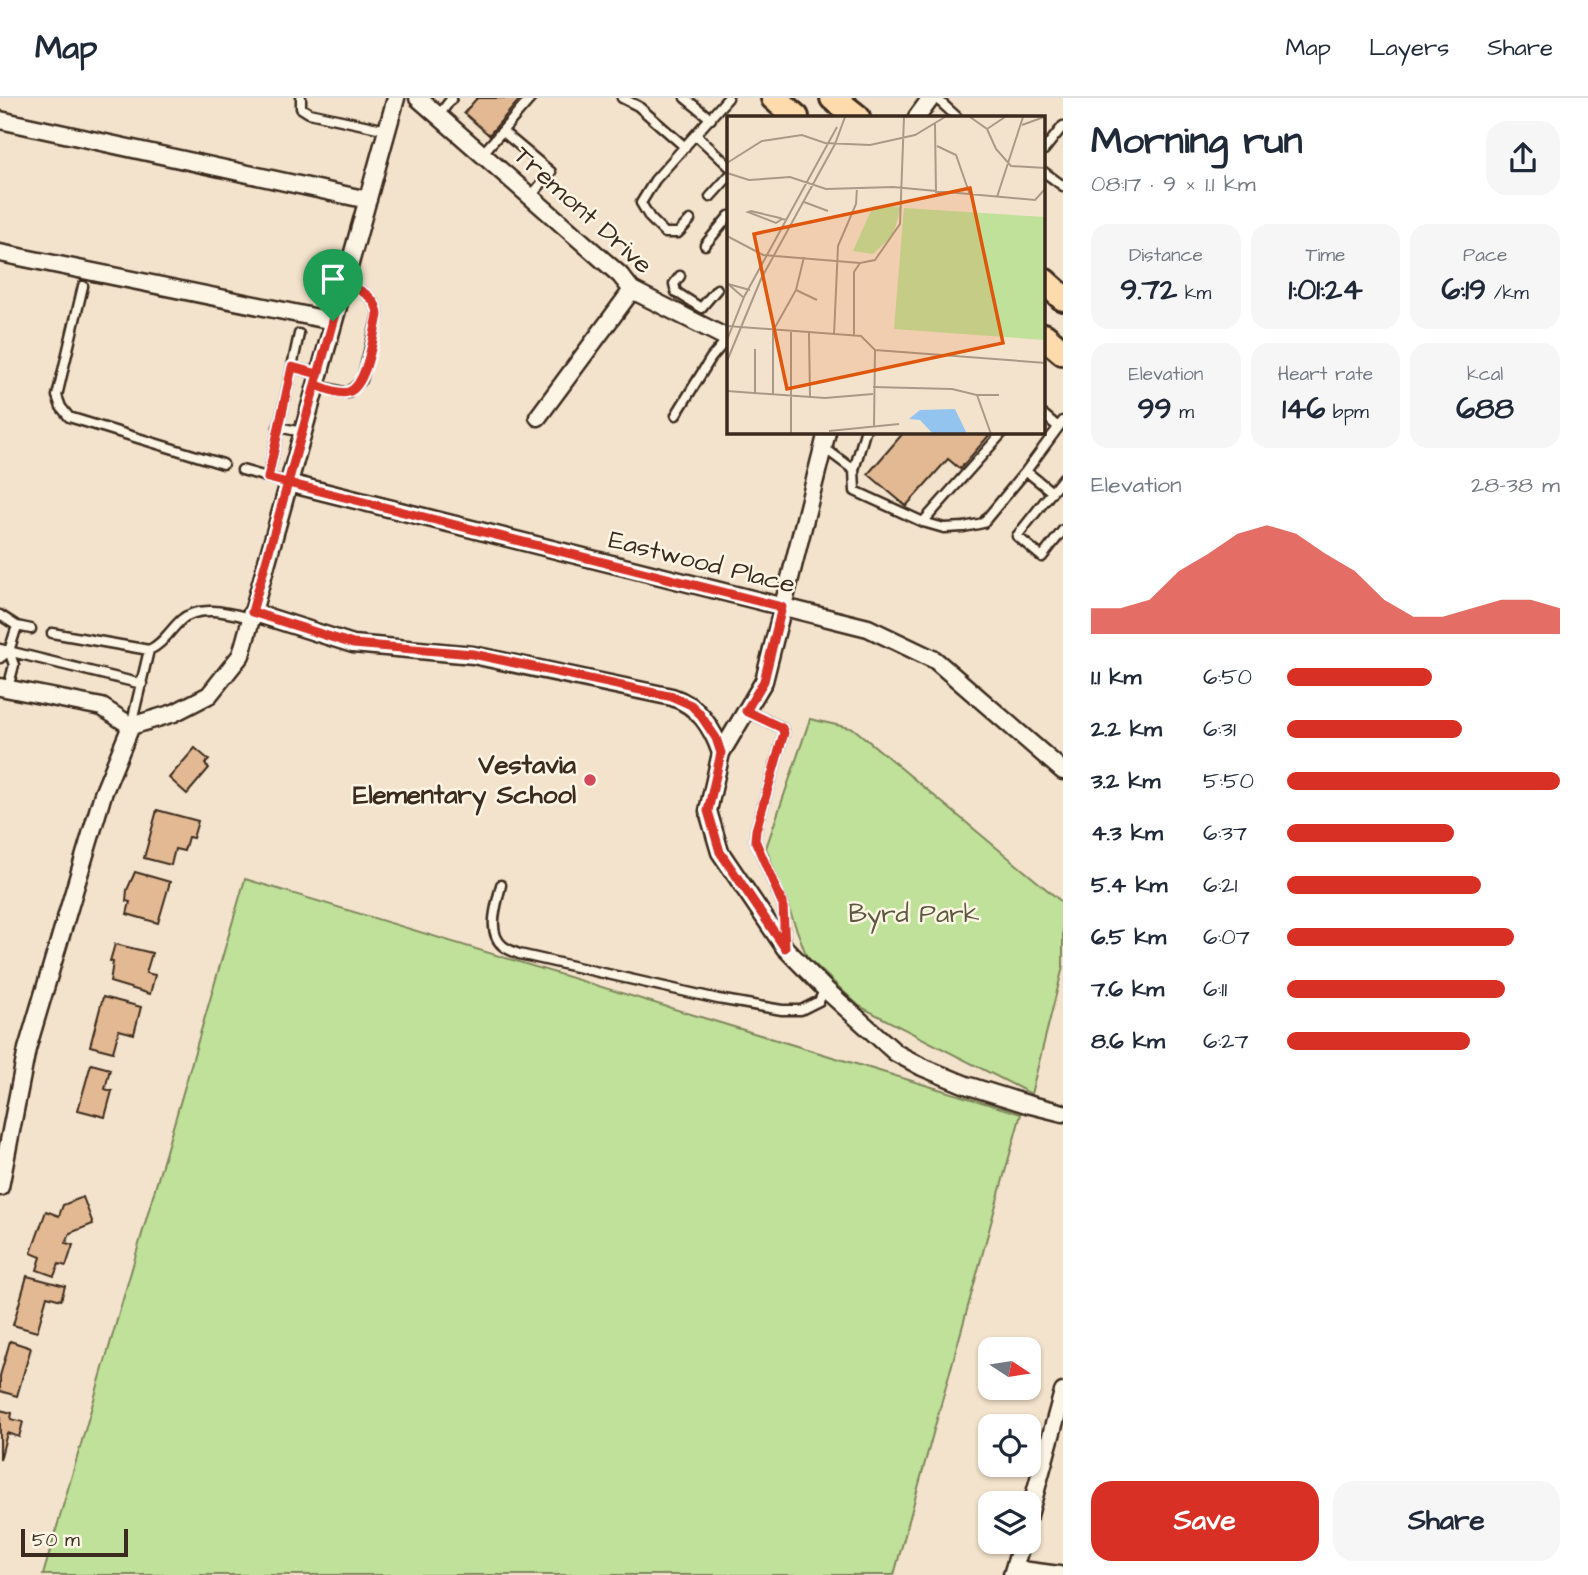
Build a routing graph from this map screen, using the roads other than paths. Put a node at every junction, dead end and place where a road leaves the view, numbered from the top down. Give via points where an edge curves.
1 (301, 98) edge
2 (396, 98) edge
3 (418, 98) edge
4 (452, 98) edge
5 (531, 98) edge
6 (622, 98) edge
7 (644, 98) edge
8 (685, 98) edge
9 (728, 98) edge
10 (833, 98) edge
11 (932, 98) edge
12 (638, 106) junction
13 (439, 115) junction
14 (856, 116) edge
15 (918, 116) edge
16 (956, 116) edge
17 (711, 119) junction
18 (0, 120) edge
19 (1063, 126) edge
20 (387, 130) junction
21 (502, 131) junction
22 (696, 135) junction
23 (685, 147) junction
24 (1046, 147) edge
25 (483, 153) junction
26 (727, 164) edge
27 (1046, 173) edge
28 (727, 178) edge
29 (1063, 186) edge
30 (531, 196) junction
31 (710, 197) dead end
32 (368, 200) junction
33 (727, 218) edge
34 (690, 220) dead end
35 (705, 245) dead end
36 (0, 253) edge
37 (680, 276) dead end
38 (344, 282) junction
39 (1046, 283) edge
40 (83, 286) dead end
41 (717, 289) dead end
42 (632, 290) junction
43 (1063, 298) edge
44 (333, 321) junction
45 (299, 334) dead end
46 (727, 338) edge
47 (1046, 338) edge
48 (727, 339) edge
49 (1063, 352) edge
50 (292, 367) junction
51 (317, 379) junction
52 (676, 415) dead end
53 (538, 416) dead end
54 (1061, 424) edge
55 (278, 427) junction
56 (302, 432) junction
57 (864, 434) edge
58 (1001, 434) edge
59 (825, 440) edge
60 (223, 464) dead end
61 (242, 470) dead end
62 (854, 470) junction
63 (1026, 471) junction
64 (268, 478) junction
65 (1063, 478) edge
66 (288, 483) junction
67 (1052, 492) junction
68 (923, 522) junction
69 (1063, 530) edge
70 (782, 607) junction
71 (0, 615) edge
72 (251, 615) junction
73 (17, 626) junction
74 (31, 629) dead end
75 (52, 633) dead end
76 (4, 650) edge
77 (149, 650) junction
78 (0, 658) edge
79 (142, 684) junction
80 (4, 687) edge
81 (746, 711) junction
82 (131, 726) junction
83 (721, 753) junction
84 (1063, 771) edge
85 (502, 885) dead end
86 (785, 948) junction
87 (825, 989) junction
88 (1063, 1113) edge
89 (0, 1187) edge
90 (1063, 1392) edge
91 (1036, 1491) edge
92 (1018, 1554) edge
93 (1013, 1572) edge
94 (1059, 1575) edge

1 - 20 lane via 301,108 309,113
2 - 20 street
3 - 13 street, Tremont Drive
4 - 13 lane
5 - 21 lane
6 - 12 lane
7 - 12 lane
8 - 17 lane
9 - 17 lane
10 - 14 main road
11 - 15 street
11 - 16 lane
12 - 23 lane
13 - 25 street, Tremont Drive
17 - 22 lane
18 - 32 street
19 - 24 lane
20 - 32 street
21 - 25 lane
21 - 30 lane via 551,172
22 - 23 lane
22 - 26 lane
23 - 34 lane via 641,203 665,233 678,233
25 - 30 street, Tremont Drive
27 - 29 lane
28 - 31 lane
30 - 42 street, Tremont Drive
32 - 38 street
33 - 35 lane
36 - 44 street
37 - 41 lane via 674,284 676,292 701,308
38 - 44 street
38 - 51 lane via 371,297 377,306 362,380 348,393
39 - 43 main road
40 - 60 lane via 57,397 61,407 69,417
42 - 46 street, Tremont Drive
42 - 53 street
44 - 51 street
45 - 50 lane
47 - 49 main road
48 - 52 lane
50 - 51 lane
50 - 55 lane
51 - 56 street
54 - 63 lane
55 - 56 lane
55 - 64 lane
56 - 66 street
57 - 62 lane
58 - 68 lane
59 - 62 lane
59 - 70 street
61 - 64 lane
62 - 68 lane via 855,491
63 - 67 lane
63 - 68 lane via 983,523 944,528
64 - 66 lane
65 - 67 lane
66 - 70 street, Eastwood Place
66 - 72 street
67 - 69 lane via 1017,536 1042,557
70 - 81 street via 764,681
70 - 84 street, Eastwood Place via 868,628 935,660
71 - 73 lane
72 - 77 lane via 200,612 183,618 158,647
72 - 82 street via 241,655 209,695 174,713
72 - 83 street via 353,644 473,654 673,697 699,713
73 - 74 lane
73 - 76 lane
75 - 77 lane
76 - 78 lane
76 - 79 lane
76 - 80 lane via 14,665
77 - 79 lane
79 - 82 lane
80 - 82 street via 102,707
81 - 83 street
81 - 86 lane via 784,733 755,840 783,905
82 - 89 street via 103,794 27,1049
83 - 86 street via 708,811 720,852
85 - 87 lane via 494,932 502,946 519,954 782,1010 801,1010 819,1002
86 - 87 street
87 - 88 street via 896,1053 922,1067
90 - 91 street
92 - 93 street
93 - 94 street

